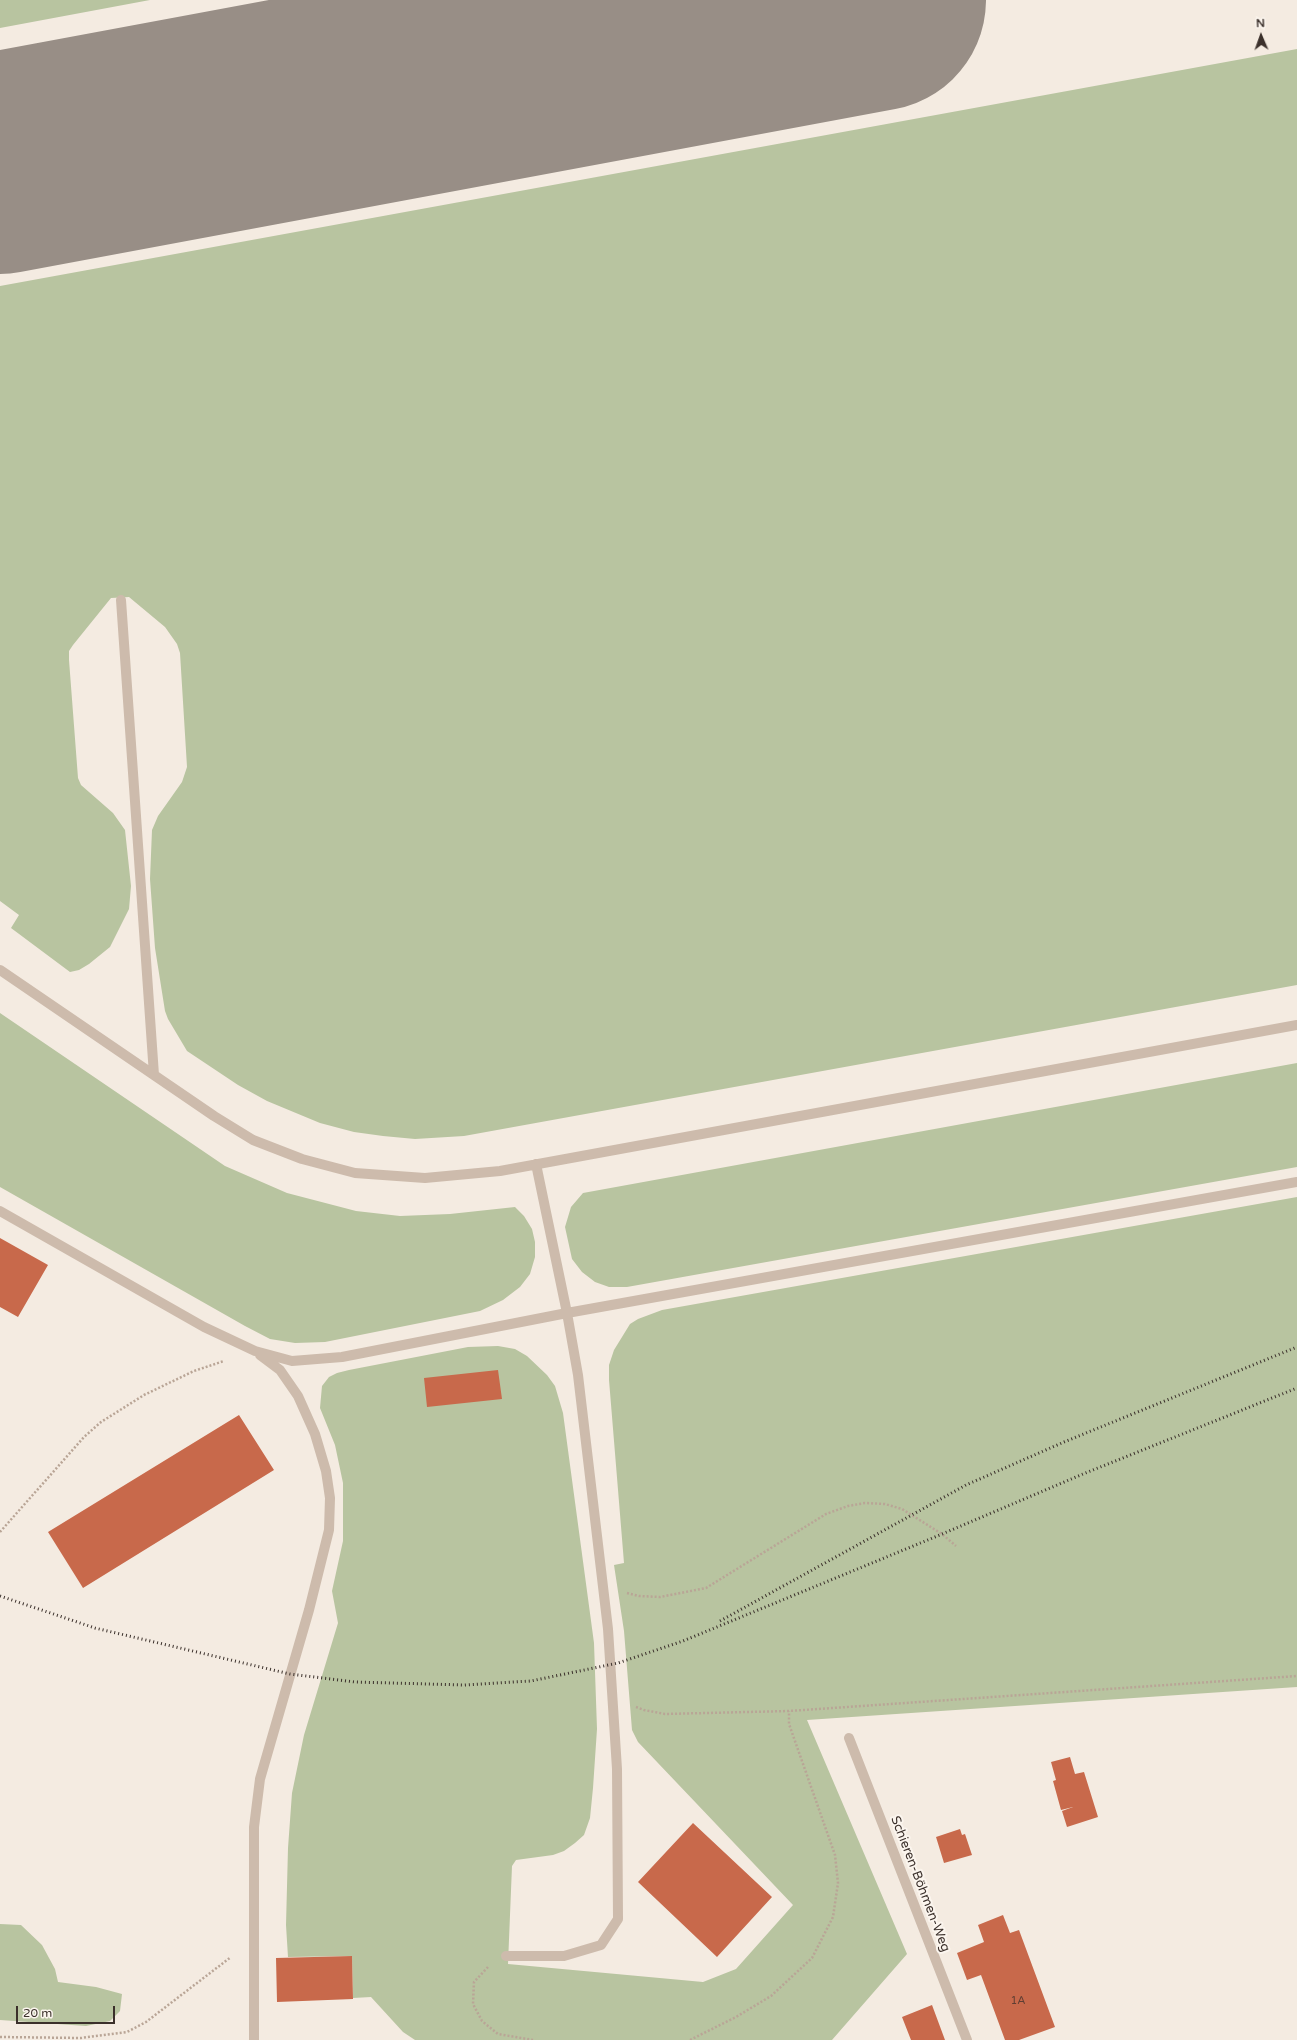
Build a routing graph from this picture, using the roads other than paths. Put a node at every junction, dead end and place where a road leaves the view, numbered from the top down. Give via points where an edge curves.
1 (121, 600) dead end
2 (0, 970) edge
3 (1297, 1025) edge
4 (154, 1075) junction
5 (536, 1164) junction
6 (1297, 1182) edge
7 (0, 1211) edge
8 (567, 1313) junction
9 (255, 1351) junction
10 (849, 1738) dead end
11 (506, 1956) road end
12 (254, 2040) edge
13 (967, 2040) edge

1 - 4 street
2 - 4 street
3 - 5 street
4 - 5 street via 253,1140 302,1159 356,1173 425,1178 500,1171
5 - 8 street
6 - 8 street
7 - 9 street via 204,1327
8 - 9 street via 342,1357 292,1361
8 - 11 street via 578,1375 608,1629 617,1769 618,1919 601,1945 564,1956
9 - 12 street via 280,1370 298,1396 315,1434 326,1471 330,1498 329,1530 322,1559 260,1779 254,1827
10 - 13 street, Schieren-Böhmen-Weg

